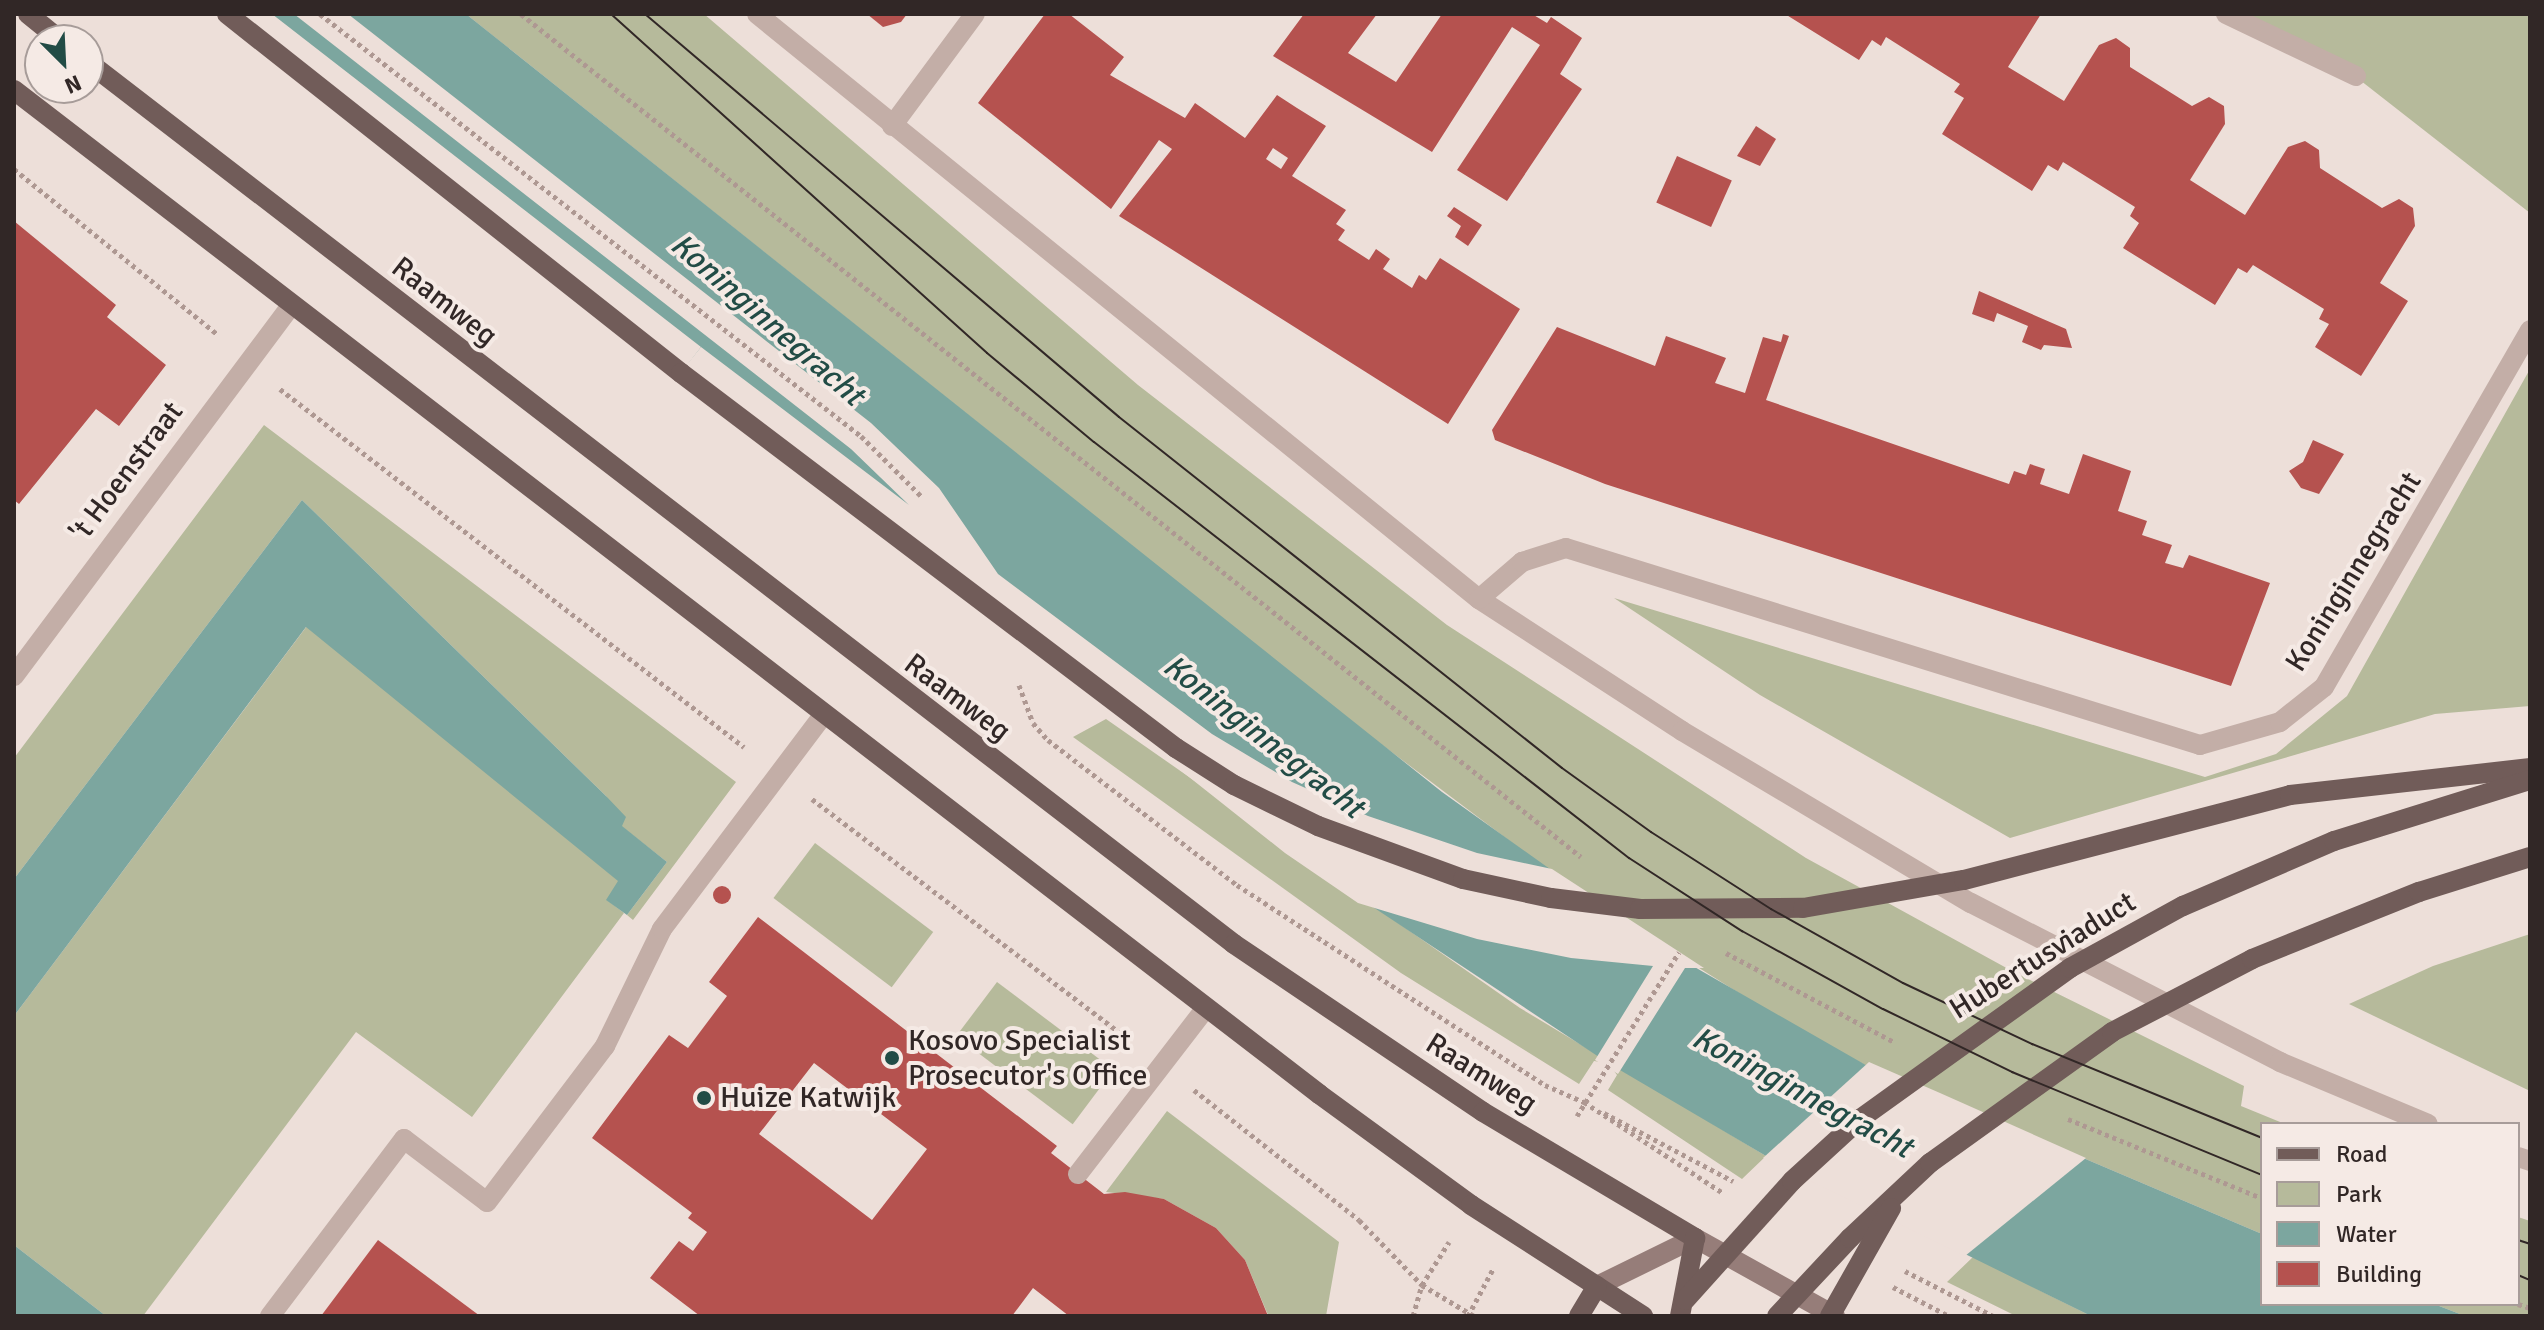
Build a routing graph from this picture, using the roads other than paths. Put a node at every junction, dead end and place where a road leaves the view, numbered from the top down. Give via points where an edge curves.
1 (227, 14) edge
2 (757, 14) edge
3 (975, 14) edge
4 (2226, 14) edge
5 (104, 74) edge
6 (2356, 76) dead end
7 (14, 90) edge
8 (892, 126) junction
9 (291, 306) junction
10 (2530, 330) edge
11 (1479, 599) junction
12 (14, 676) edge
13 (823, 715) junction
14 (2530, 768) edge
15 (2530, 780) edge
16 (2530, 857) edge
17 (1206, 1008) junction
18 (2423, 1122) edge
19 (1078, 1174) dead end
20 (1903, 1187) junction
21 (1695, 1238) junction
22 (1597, 1286) junction
23 (270, 1316) edge
24 (1579, 1316) edge
25 (1643, 1316) edge
26 (1672, 1316) edge
27 (1680, 1316) edge
28 (1777, 1316) edge
29 (1832, 1316) edge

1 - 14 main road via 681,373 1176,748 1318,826 1413,863 1551,898 1725,912 1879,898 2290,795
2 - 8 street
3 - 8 street
4 - 6 street
5 - 21 main road, Raamweg via 1234,944 1470,1104
7 - 9 main road
8 - 11 street
9 - 12 street, 't Hoenstraat
9 - 13 main road
10 - 11 street, Koninginnegracht via 2324,687 2280,722 2200,745 1566,548 1522,562
11 - 18 street via 1682,731 1971,903 2280,1062
13 - 17 main road
13 - 23 street via 662,929 605,1046 487,1202 404,1139
15 - 26 main road, Hubertusviaduct via 2368,828 2162,916 2012,1005 1860,1119 1792,1181
16 - 20 main road via 2419,892 2252,959 2112,1032 1988,1117
17 - 19 street
17 - 22 main road via 1471,1205
20 - 28 main road
20 - 29 main road
21 - 22 main road
21 - 27 main road
21 - 29 main road, Raamweg
22 - 24 main road
22 - 25 main road

